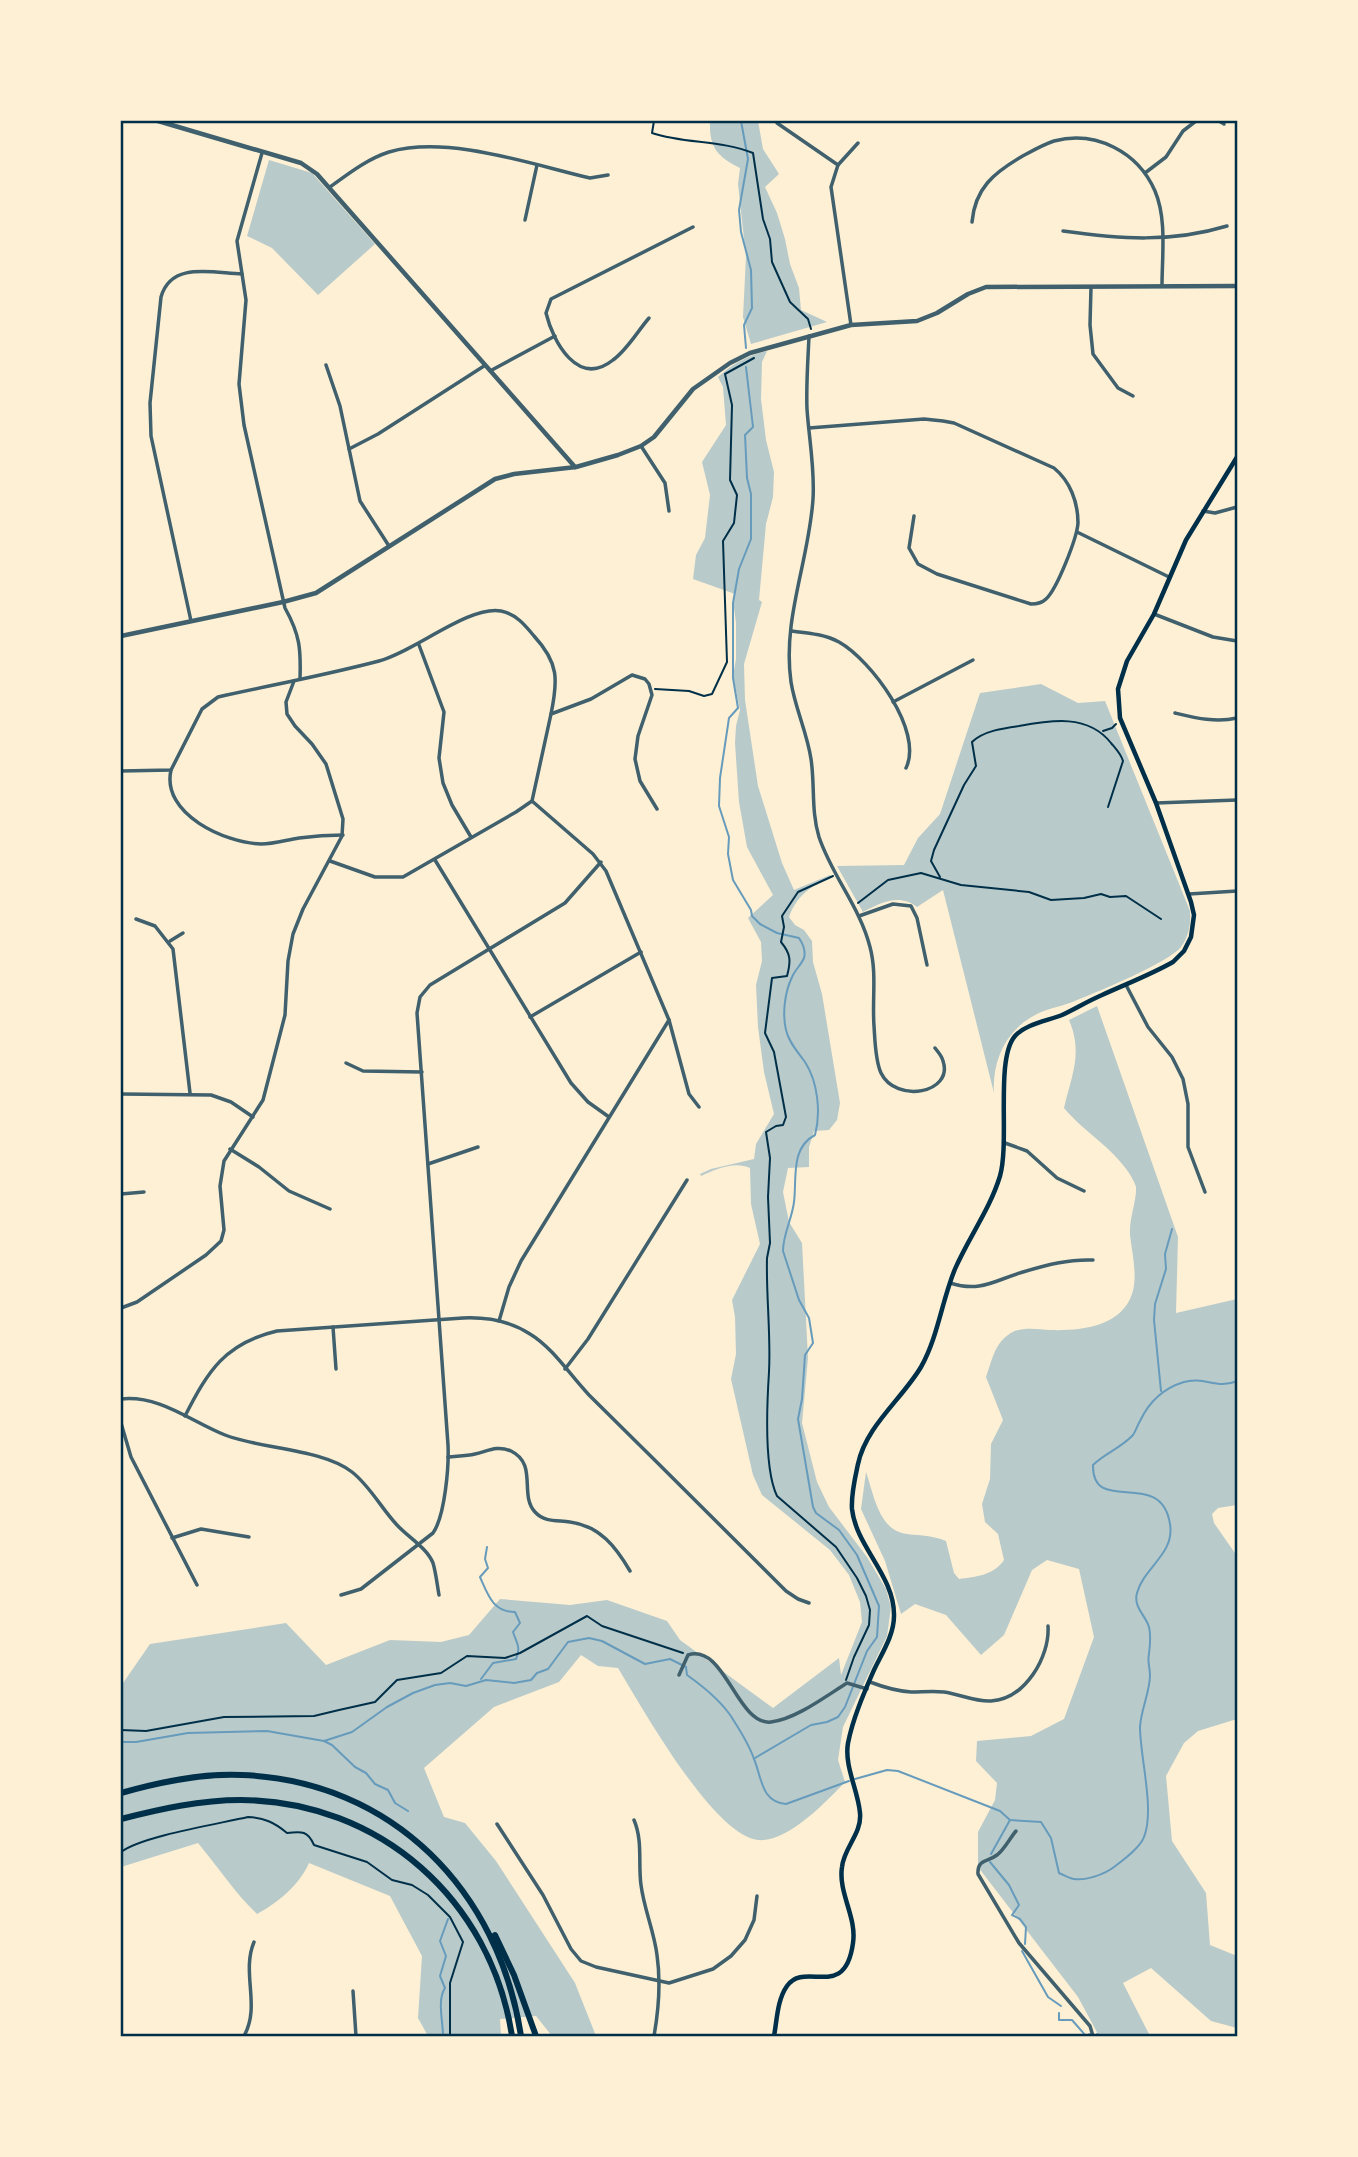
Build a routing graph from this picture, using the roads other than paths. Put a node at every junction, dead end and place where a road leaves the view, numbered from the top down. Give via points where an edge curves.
1 (158, 121) edge
2 (1196, 121) edge
3 (1219, 121) edge
4 (777, 123) dead end
5 (1224, 124) dead end
6 (858, 144) dead end
7 (262, 153) junction
8 (838, 164) junction
9 (537, 166) junction
10 (1145, 173) junction
11 (608, 175) dead end
12 (330, 187) junction
13 (524, 220) dead end
14 (972, 222) dead end
15 (1227, 226) dead end
16 (693, 227) dead end
17 (1063, 231) dead end
18 (1162, 238) junction
19 (242, 274) junction
20 (1162, 286) junction
21 (1237, 286) edge
22 (1091, 287) junction
23 (649, 318) dead end
24 (851, 325) junction
25 (810, 331) junction
26 (555, 336) junction
27 (326, 365) dead end
28 (484, 366) junction
29 (490, 371) junction
30 (1133, 396) dead end
31 (809, 428) junction
32 (641, 446) junction
33 (349, 449) junction
34 (1237, 457) edge
35 (576, 467) junction
36 (1237, 507) edge
37 (1203, 510) junction
38 (669, 511) dead end
39 (914, 516) dead end
40 (1077, 532) junction
41 (389, 546) junction
42 (1170, 578) junction
43 (283, 602) junction
44 (1154, 614) junction
45 (191, 621) junction
46 (790, 631) junction
47 (121, 636) edge
48 (1237, 641) edge
49 (419, 645) junction
50 (973, 660) dead end
51 (300, 679) junction
52 (294, 681) junction
53 (893, 702) junction
54 (1175, 713) dead end
55 (551, 714) junction
56 (1237, 718) edge
57 (906, 768) dead end
58 (171, 770) junction
59 (121, 771) edge
60 (1237, 800) edge
61 (533, 802) junction
62 (1156, 803) junction
63 (657, 808) dead end
64 (343, 835) junction
65 (471, 837) junction
66 (435, 859) junction
67 (330, 861) junction
68 (601, 863) junction
69 (1237, 891) edge
70 (1189, 894) junction
71 (859, 916) junction
72 (136, 919) dead end
73 (183, 933) dead end
74 (169, 941) junction
75 (489, 949) junction
76 (641, 952) junction
77 (928, 965) dead end
78 (1126, 985) junction
79 (530, 1017) junction
80 (669, 1020) junction
81 (935, 1048) dead end
82 (346, 1063) dead end
83 (422, 1072) junction
84 (190, 1093) junction
85 (121, 1094) edge
86 (699, 1107) dead end
87 (253, 1117) junction
88 (609, 1117) junction
89 (1005, 1143) junction
90 (478, 1147) dead end
91 (230, 1149) junction
92 (428, 1164) junction
93 (687, 1180) dead end
94 (1084, 1191) dead end
95 (144, 1192) dead end
96 (1205, 1192) dead end
97 (121, 1194) edge
98 (330, 1209) dead end
99 (1093, 1260) dead end
100 (950, 1283) junction
101 (121, 1308) edge
102 (439, 1320) junction
103 (499, 1321) junction
104 (333, 1327) junction
105 (336, 1369) dead end
106 (565, 1369) junction
107 (121, 1399) edge
108 (186, 1416) junction
109 (121, 1423) edge
110 (448, 1457) junction
111 (249, 1537) dead end
112 (172, 1538) junction
113 (417, 1545) junction
114 (630, 1571) dead end
115 (197, 1585) dead end
116 (341, 1595) dead end
117 (439, 1595) dead end
118 (809, 1602) dead end
119 (1048, 1626) dead end
120 (679, 1675) dead end
121 (870, 1682) junction
122 (864, 1688) junction
123 (121, 1793) edge
124 (121, 1819) edge
125 (634, 1821) dead end
126 (497, 1824) dead end
127 (1016, 1831) dead end
128 (757, 1896) dead end
129 (475, 1905) junction
130 (254, 1942) dead end
131 (660, 1981) junction
132 (353, 1991) dead end
133 (247, 2035) edge
134 (356, 2036) edge
135 (512, 2036) edge
136 (521, 2036) edge
137 (536, 2036) edge
138 (654, 2036) edge
139 (774, 2036) edge
140 (1093, 2036) edge

1 - 7 street
2 - 10 street via 1183,131 1166,157
3 - 5 street
4 - 8 street
6 - 8 street
7 - 12 street via 309,168
7 - 19 street via 237,241
8 - 24 street via 831,197
9 - 11 street via 590,177
9 - 12 street via 453,146 416,146 388,152
9 - 13 street
10 - 14 street via 1122,151 1100,141 1056,141 993,174 978,196
10 - 18 street via 1160,204
12 - 28 street
15 - 18 street
16 - 26 street via 551,299 546,313
17 - 18 street
18 - 20 street
19 - 43 street via 246,300 240,406
19 - 45 street via 181,273 166,284 161,298 151,436
20 - 21 street
20 - 22 street
22 - 24 street via 986,287 917,321
22 - 30 street via 1093,354 1118,388
23 - 26 street via 615,359 596,368 568,359
24 - 25 street
25 - 31 street
25 - 32 street via 750,353 713,373
26 - 29 street
27 - 33 street
28 - 29 street
28 - 33 street
29 - 35 street
31 - 40 street via 924,419 954,423 1061,474 1074,499
31 - 46 street via 813,501
32 - 35 street
32 - 38 street via 665,483
33 - 41 street via 363,507
34 - 37 main road
35 - 41 street via 495,479
36 - 37 street via 1215,513
37 - 42 main road
39 - 40 street via 909,548 918,564 1031,604 1049,596
40 - 42 street
41 - 43 street via 324,589
42 - 44 main road
43 - 45 street
43 - 51 street via 299,641
44 - 48 street via 1213,637
44 - 62 main road via 1127,661 1117,696 1121,718
45 - 47 street
46 - 53 street via 841,643 862,660
46 - 71 street via 792,683 811,761 815,822 835,874
49 - 51 street via 381,661
49 - 55 street via 478,614 492,610 509,613 522,621 550,656 556,683
49 - 65 street via 444,712 439,758 443,782
50 - 53 street
51 - 52 street
52 - 58 street via 212,700 202,709
52 - 64 street via 287,714 326,764 343,819
53 - 57 street via 909,744
54 - 56 street via 1226,721
55 - 61 street
55 - 63 street via 632,675 645,679 652,690 651,700 635,759 639,781
58 - 59 street
58 - 64 street via 169,785 179,807 227,837 263,844
60 - 62 street
61 - 65 street
61 - 68 street
62 - 70 main road
64 - 67 street
65 - 66 street
66 - 67 street via 394,879
66 - 75 street
67 - 87 street via 293,934 281,1035 263,1100
68 - 75 street via 565,904
68 - 76 street
69 - 70 street
70 - 78 main road via 1194,915 1185,951 1161,969
71 - 77 street via 893,904 911,906
71 - 81 street via 873,961 874,1030 881,1073 900,1090 925,1090 938,1080 944,1067
72 - 74 street via 155,926
73 - 74 street
74 - 84 street via 176,957
75 - 79 street
75 - 83 street via 427,987 420,997
76 - 79 street
76 - 80 street
78 - 89 main road via 1015,1036 1008,1049 1004,1080
78 - 96 street via 1182,1079 1188,1104 1188,1147
79 - 88 street via 577,1090
80 - 86 street via 688,1090
80 - 88 street
82 - 83 street via 363,1071
83 - 92 street
84 - 85 street
84 - 87 street via 220,1097
87 - 91 street
88 - 103 street via 521,1261
89 - 94 street via 1027,1151 1057,1178
89 - 100 main road via 997,1186
90 - 92 street
91 - 98 street via 289,1191
91 - 101 street via 221,1173 221,1241 137,1302
92 - 102 street
93 - 106 street
95 - 97 street
99 - 100 street via 1055,1264 979,1287
100 - 121 main road via 921,1366 866,1442 858,1461 854,1517 894,1610 891,1636
102 - 103 street via 471,1317
102 - 104 street
102 - 110 street
103 - 106 street via 534,1336
104 - 105 street
104 - 108 street via 277,1331 242,1343 214,1366
106 - 118 street via 786,1591
107 - 108 street via 155,1402
108 - 113 street via 231,1437 345,1467
109 - 112 street via 131,1457
110 - 113 street via 437,1526
110 - 114 street via 494,1448 514,1453 526,1468 534,1511 547,1520 596,1531 614,1546
111 - 112 street via 201,1529
112 - 115 street
113 - 116 street via 361,1589
113 - 117 street via 433,1563
119 - 121 street via 1048,1646 1036,1671 999,1700 900,1691
120 - 122 street via 688,1655 700,1654 712,1661 750,1711 766,1722 822,1700 847,1683
121 - 122 main road
122 - 139 main road via 847,1755 860,1823 841,1870 853,1931 850,1957 836,1975 798,1978 788,1984
123 - 129 highway via 222,1775 267,1777 322,1789 364,1807 412,1838
124 - 135 highway via 199,1803 266,1802 322,1813 384,1840 429,1874 473,1926 501,1987
125 - 131 street via 641,1888
126 - 131 street via 576,1956 596,1967
127 - 140 street via 998,1855 981,1862 978,1874 1015,1937 1090,2026
128 - 131 street via 750,1930 731,1956 700,1975
129 - 136 highway via 506,1972
129 - 137 highway via 506,1956
130 - 133 street via 249,1961 253,2007
131 - 138 street
132 - 134 street

